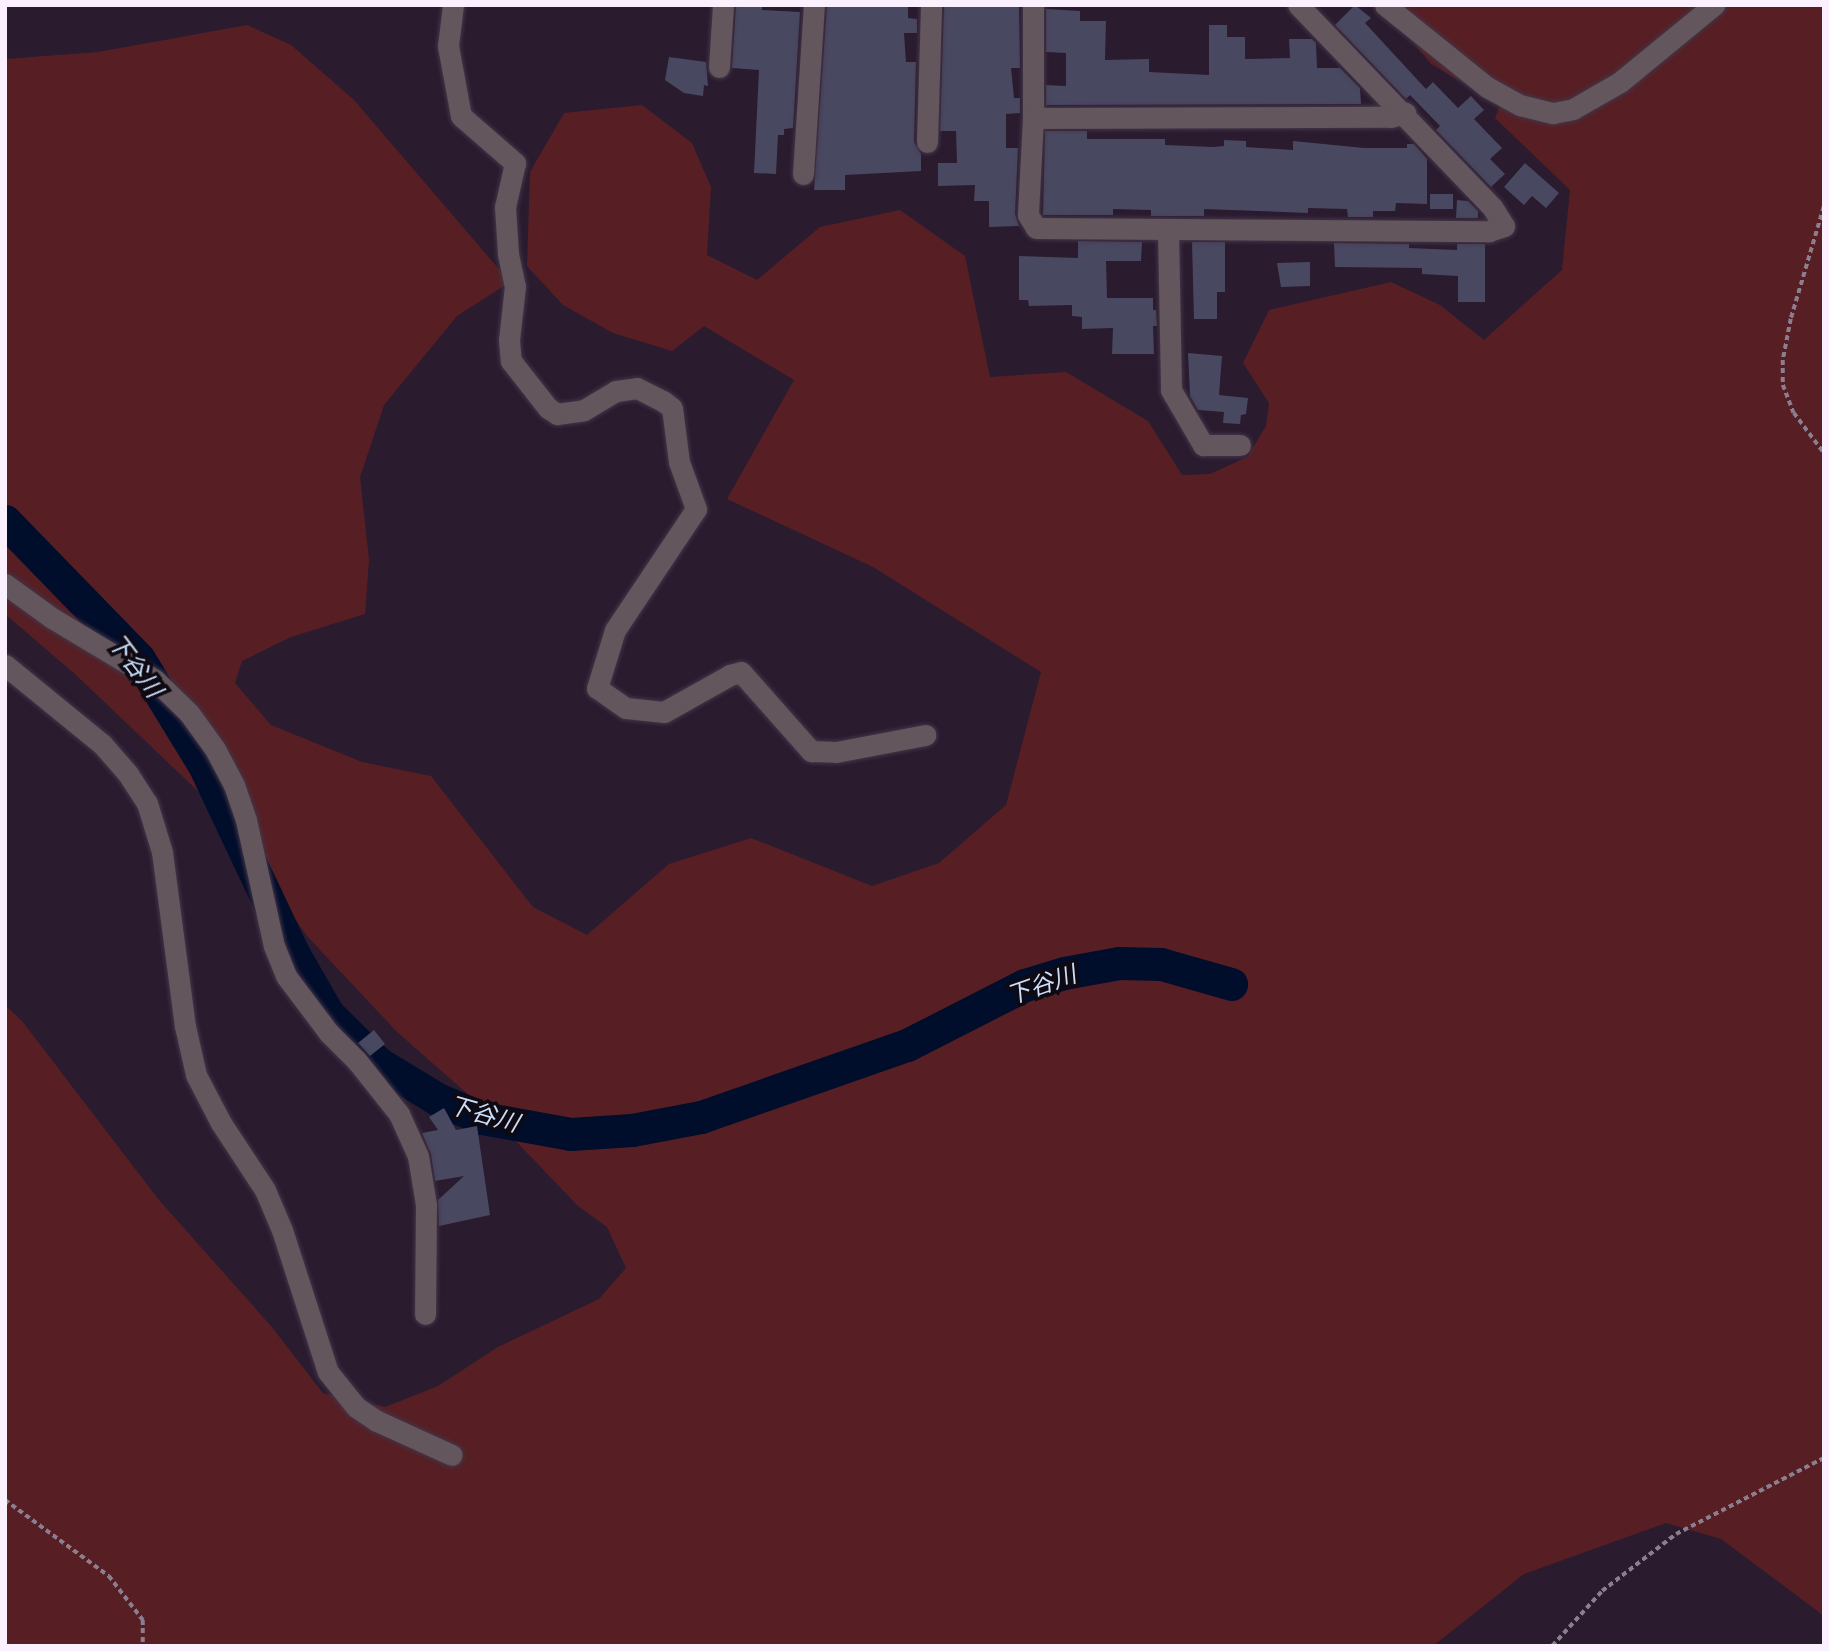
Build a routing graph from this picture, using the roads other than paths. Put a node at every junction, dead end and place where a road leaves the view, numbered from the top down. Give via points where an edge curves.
1 (453, 5) edge
2 (723, 5) edge
3 (814, 5) edge
4 (931, 5) edge
5 (1033, 5) edge
6 (1298, 5) edge
7 (1385, 5) edge
8 (1714, 5) edge
9 (719, 67) dead end
10 (1405, 113) junction
11 (1034, 118) junction
12 (927, 142) dead end
13 (803, 174) dead end
14 (1168, 231) junction
15 (1240, 445) dead end
16 (5, 584) edge
17 (5, 665) edge
18 (925, 735) dead end
19 (425, 1314) dead end
20 (452, 1455) dead end

1 - 18 street via 448,46 461,116 515,163 505,207 515,286 511,361 557,414 584,410 616,391 637,388 672,408 679,462 695,509 615,630 597,688 626,708 664,712 741,672 811,751 836,752
2 - 9 street
3 - 13 street
4 - 12 street
5 - 11 street
6 - 10 street
7 - 8 street via 1487,87 1520,104 1553,113 1573,109 1620,82
10 - 11 street via 1391,117
10 - 14 street via 1504,226 1489,231
11 - 14 street via 1028,215 1035,228
14 - 15 street via 1171,390 1203,444
16 - 19 street via 155,680 189,713 215,749 246,820 274,946 286,976 399,1114 418,1156 426,1205
17 - 20 street via 102,744 148,803 162,852 185,1027 196,1075 265,1190 328,1372 356,1407 377,1422

